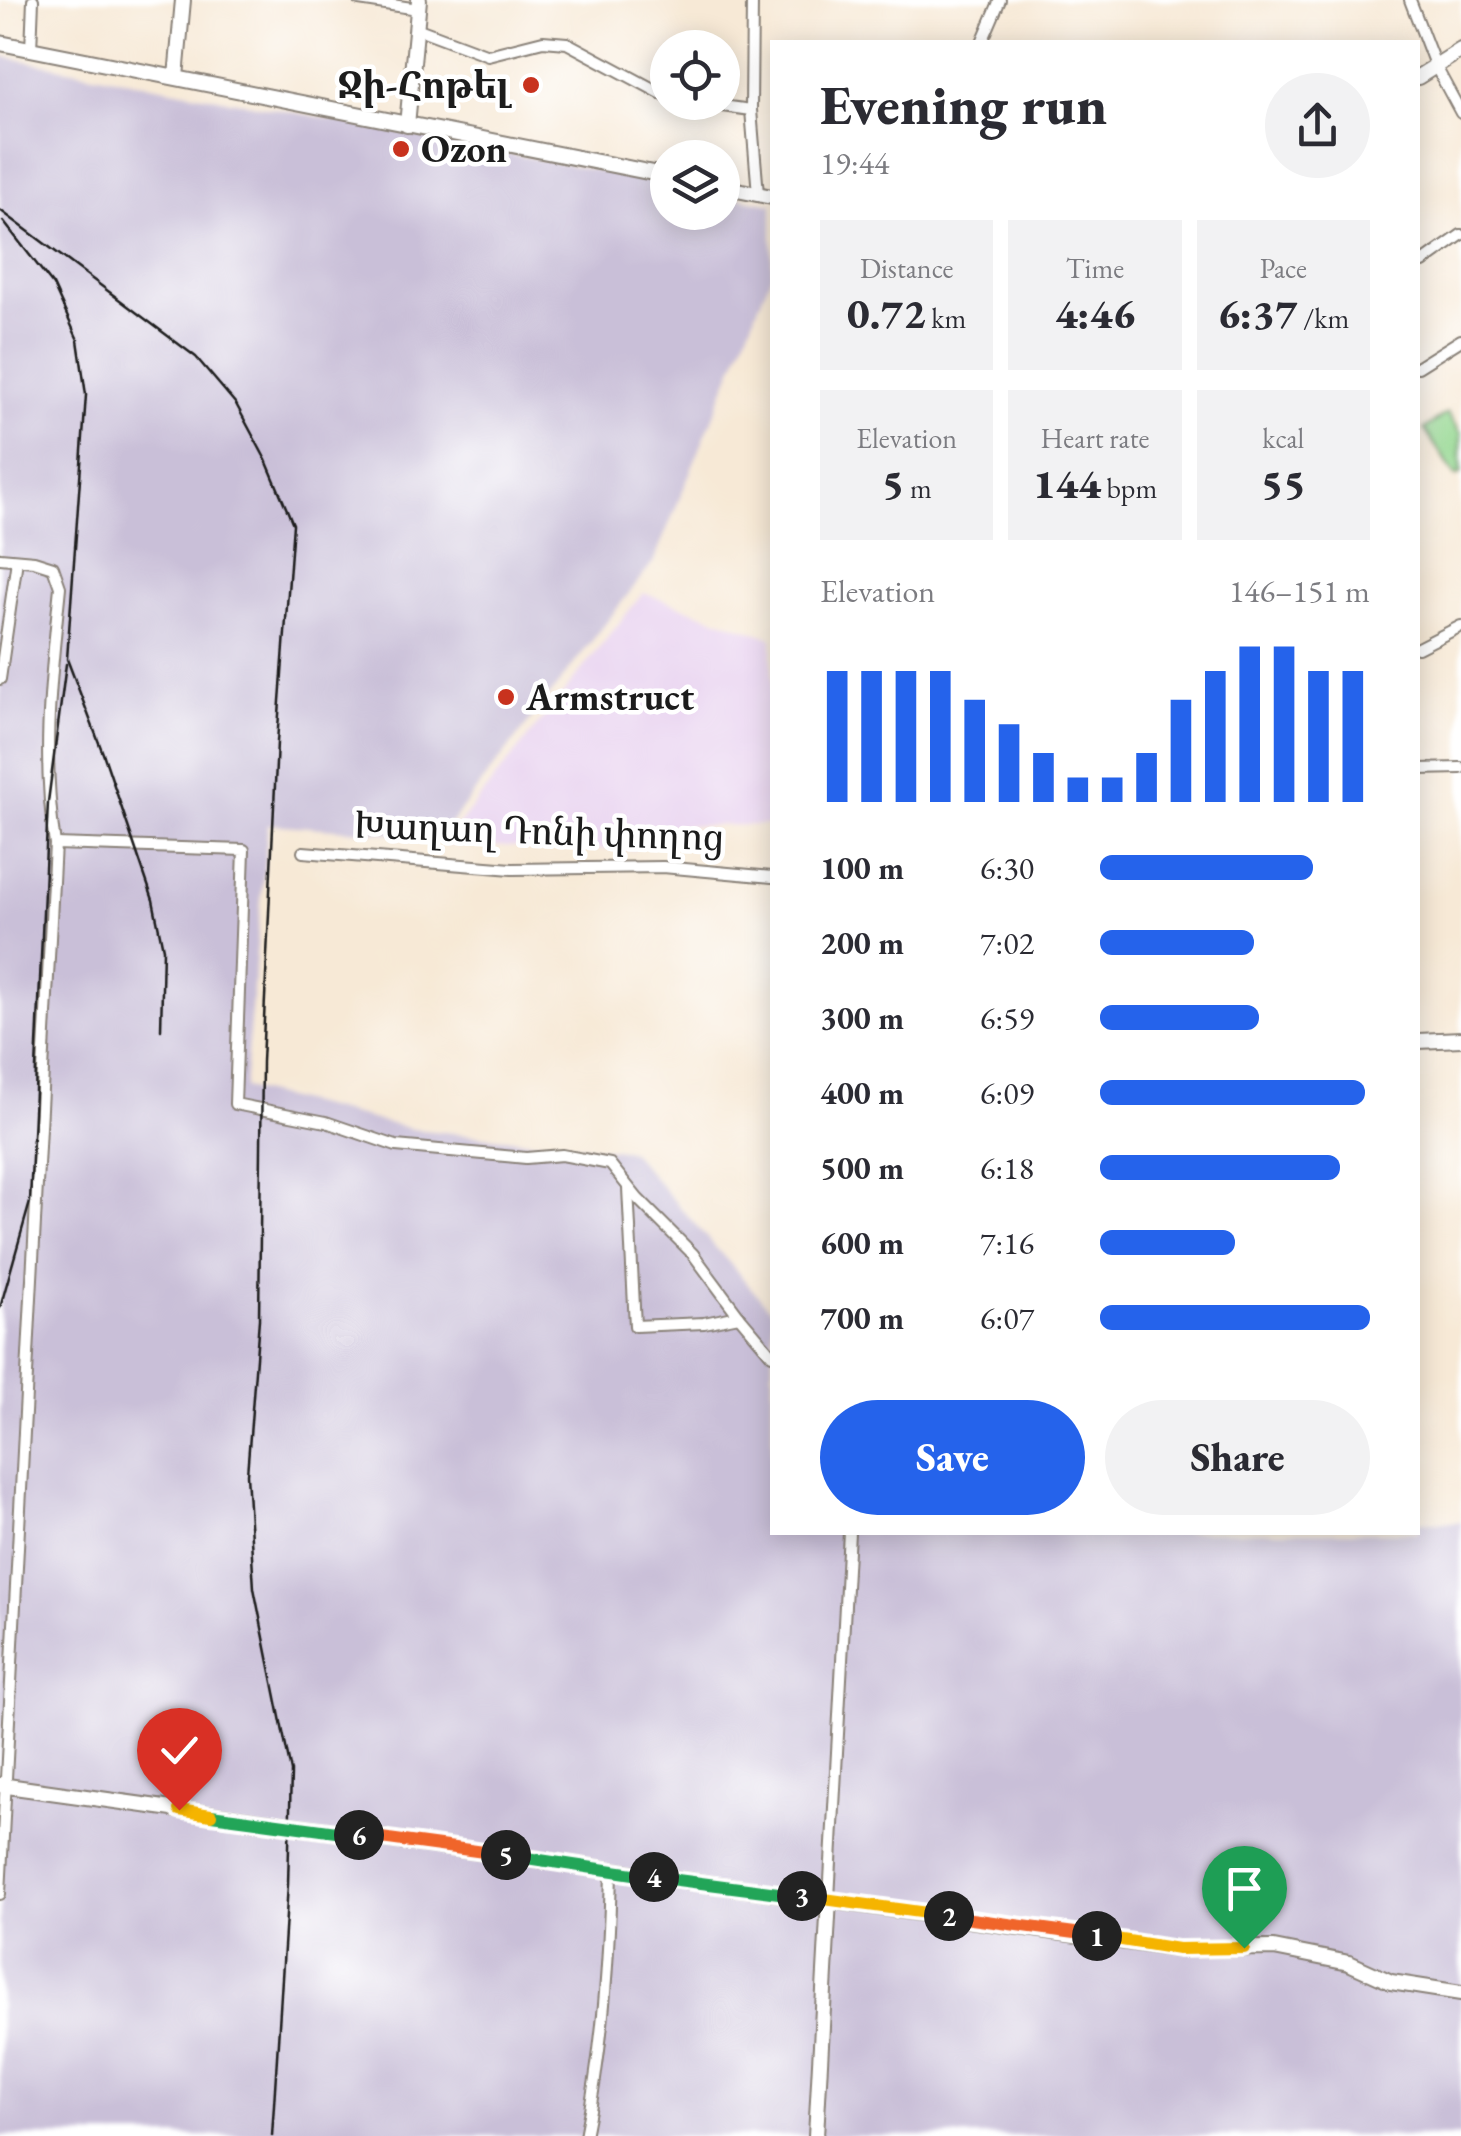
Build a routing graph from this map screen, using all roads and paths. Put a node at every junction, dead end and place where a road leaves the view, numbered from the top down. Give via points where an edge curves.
1 (32, 0) edge
2 (183, 0) edge
3 (359, 0) edge
4 (752, 0) edge
5 (1000, 0) edge
6 (1410, 0) edge
7 (418, 4) edge
8 (416, 28) junction
9 (983, 40) edge
10 (0, 44) edge
11 (30, 50) junction
12 (1461, 50) edge
13 (1435, 66) junction
14 (1420, 76) edge
15 (176, 77) junction
16 (650, 86) edge
17 (1459, 105) edge
18 (740, 108) edge
19 (751, 110) junction
20 (407, 125) junction
21 (650, 172) edge
22 (740, 190) edge
23 (765, 195) edge
24 (1461, 236) edge
25 (1424, 262) dead end
26 (1461, 340) edge
27 (1420, 366) edge
28 (0, 558) edge
29 (16, 560) junction
30 (1461, 626) edge
31 (1420, 647) edge
32 (0, 679) edge
33 (1461, 768) edge
34 (1420, 769) edge
35 (55, 844) junction
36 (303, 852) dead end
37 (770, 877) edge
38 (1461, 1039) edge
39 (1420, 1041) edge
40 (628, 1187) junction
41 (739, 1316) junction
42 (770, 1352) edge
43 (849, 1535) edge
44 (2, 1786) edge
45 (611, 1871) junction
46 (0, 1894) edge
47 (829, 1900) junction
48 (1461, 1993) edge
49 (585, 2136) edge
50 (816, 2136) edge

1 - 11 street
2 - 15 street
3 - 7 street
4 - 19 street
5 - 9 street
6 - 13 street
7 - 8 street
8 - 16 street via 488,55 567,42
8 - 20 street
10 - 11 street
11 - 15 street
12 - 13 street
13 - 14 street
13 - 17 street
15 - 20 street
18 - 19 street
19 - 23 street
20 - 21 street
22 - 23 street
24 - 25 street
26 - 27 street
28 - 29 street
29 - 32 street
29 - 35 street via 53,567 59,578 46,730
30 - 31 street
33 - 34 street
35 - 40 street via 244,850 236,1104 326,1122 396,1146 599,1160
35 - 44 street
36 - 37 street, Խաղաղ Դոնի փողոց via 512,869 663,867
38 - 39 street
40 - 41 street via 693,1254
40 - 41 street via 635,1326
41 - 42 street
43 - 47 street
44 - 45 street
44 - 46 street
45 - 47 street
45 - 49 street via 608,1978
47 - 48 street via 1178,1949 1274,1948 1349,1963 1391,1982
47 - 50 street

